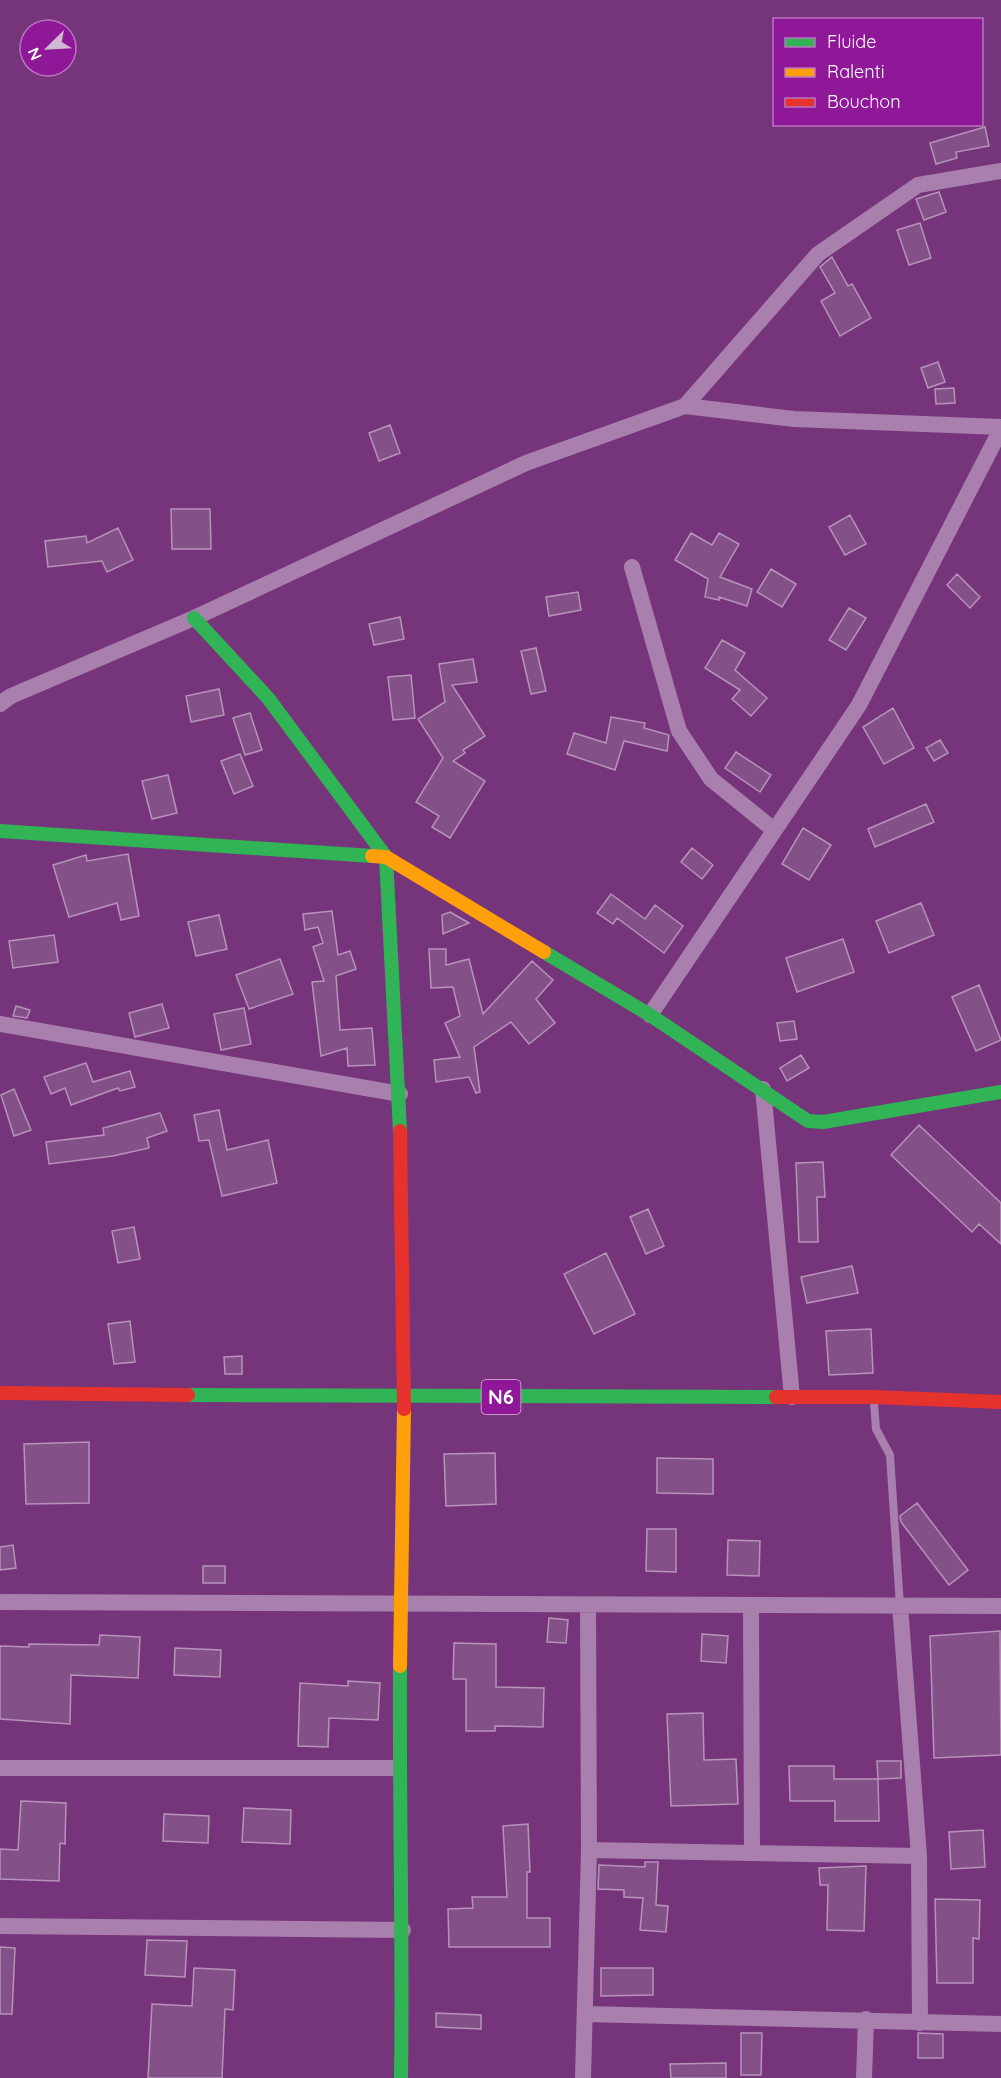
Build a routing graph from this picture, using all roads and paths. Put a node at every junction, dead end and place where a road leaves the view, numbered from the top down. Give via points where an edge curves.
1 (1001, 171) edge
2 (685, 406) junction
3 (1001, 428) edge
4 (633, 567) dead end
5 (195, 618) junction
6 (0, 704) edge
7 (774, 830) junction
8 (0, 831) edge
9 (386, 857) junction
10 (650, 1015) junction
11 (0, 1024) edge
12 (763, 1089) junction
13 (1001, 1092) edge
14 (400, 1094) junction
15 (0, 1393) edge
16 (404, 1397) junction
17 (792, 1397) junction
18 (873, 1397) junction
19 (1001, 1402) edge
20 (0, 1602) edge
21 (402, 1605) junction
22 (588, 1605) junction
23 (751, 1605) junction
24 (900, 1606) junction
25 (1001, 1606) edge
26 (0, 1768) edge
27 (399, 1768) junction
28 (589, 1850) junction
29 (752, 1853) junction
30 (919, 1857) junction
31 (0, 1926) edge
32 (403, 1930) junction
33 (585, 2014) junction
34 (866, 2019) junction
35 (920, 2023) junction
36 (1001, 2024) edge
37 (401, 2078) edge
38 (584, 2078) edge
39 (864, 2078) edge

1 - 2 street via 918,185 818,254
2 - 3 street via 794,419
2 - 5 street via 526,463
3 - 7 street via 859,705
4 - 7 street via 679,731 711,779
5 - 6 street
5 - 9 main road via 268,698
7 - 10 street
8 - 9 main road
9 - 10 main road
9 - 14 main road
10 - 12 main road
11 - 14 street
12 - 13 main road via 808,1121 823,1122
12 - 17 street
14 - 16 main road
15 - 16 main road, N6
16 - 17 main road, N6
16 - 21 main road
17 - 18 main road, N6
18 - 19 main road, N6
18 - 24 lane via 876,1428 890,1455
20 - 21 street
21 - 22 street
21 - 27 main road
22 - 23 street
22 - 28 street
23 - 24 street
23 - 29 street
24 - 25 street
24 - 30 street
26 - 27 street
27 - 32 main road
28 - 29 street
28 - 33 street
29 - 30 street
30 - 35 street
31 - 32 street
32 - 37 main road
33 - 34 street
33 - 38 street
34 - 35 street
34 - 39 street
35 - 36 street

